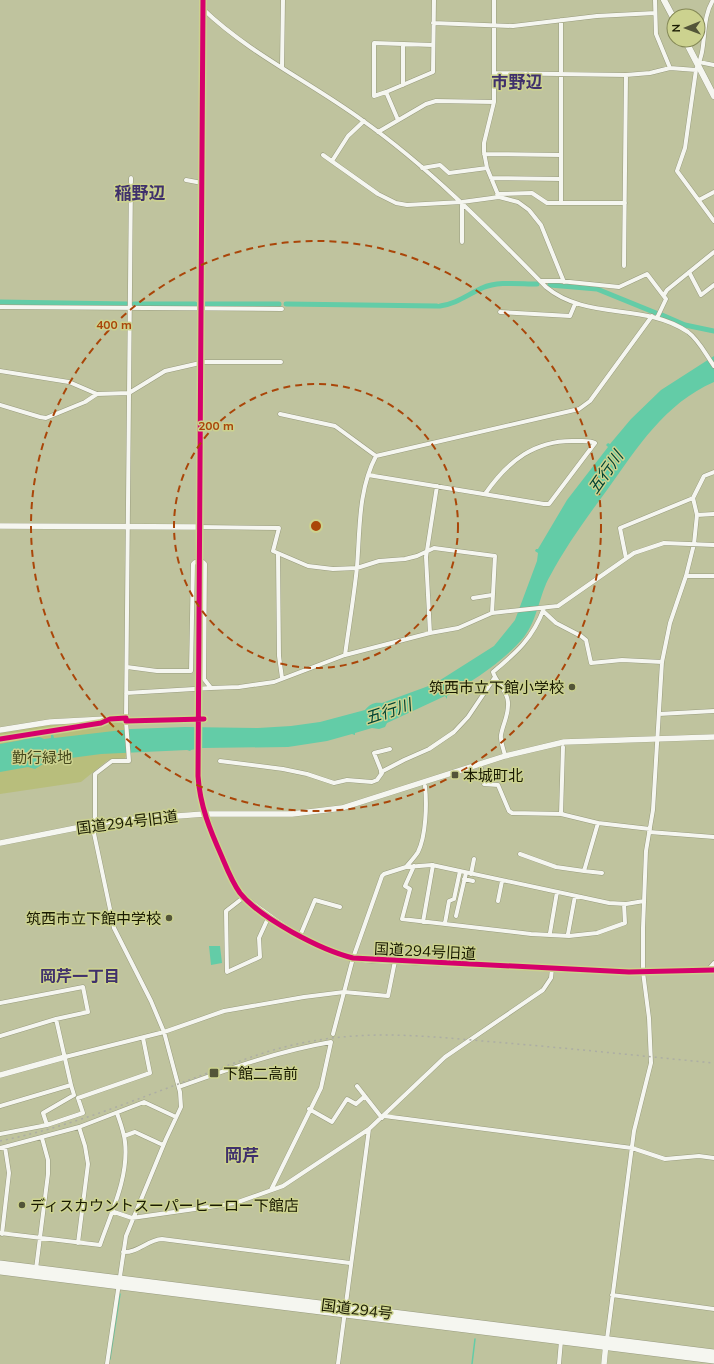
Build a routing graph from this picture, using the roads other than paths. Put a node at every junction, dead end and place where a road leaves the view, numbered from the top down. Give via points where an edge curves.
1 (198, 0) edge
2 (283, 0) edge
3 (434, 0) edge
4 (494, 0) edge
5 (655, 0) edge
6 (714, 0) edge
7 (203, 5) edge
8 (655, 14) junction
9 (561, 20) junction
10 (433, 23) junction
11 (494, 24) junction
12 (403, 44) junction
13 (433, 44) junction
14 (689, 48) edge
15 (714, 65) edge
16 (698, 66) junction
17 (282, 67) junction
18 (670, 68) junction
19 (494, 73) junction
20 (562, 74) junction
21 (626, 75) junction
22 (403, 85) junction
23 (386, 92) junction
24 (714, 96) edge
25 (494, 102) junction
26 (364, 120) junction
27 (398, 120) junction
28 (378, 132) junction
29 (484, 154) junction
30 (323, 155) dead end
31 (561, 155) junction
32 (332, 161) junction
33 (422, 168) junction
34 (487, 168) junction
35 (131, 178) dead end
36 (491, 178) junction
37 (561, 179) junction
38 (186, 180) dead end
39 (202, 183) junction
40 (714, 192) edge
41 (498, 195) junction
42 (699, 200) junction
43 (462, 202) junction
44 (561, 203) junction
45 (625, 203) junction
46 (714, 221) edge
47 (462, 242) dead end
48 (714, 252) edge
49 (624, 266) dead end
50 (689, 272) junction
51 (540, 281) junction
52 (564, 282) junction
53 (714, 285) edge
54 (664, 296) junction
55 (575, 304) junction
56 (0, 308) edge
57 (131, 309) junction
58 (201, 309) junction
59 (282, 309) dead end
60 (500, 312) dead end
61 (655, 317) junction
62 (200, 362) junction
63 (281, 362) dead end
64 (714, 366) edge
65 (0, 371) edge
66 (129, 393) junction
67 (97, 394) junction
68 (0, 405) edge
69 (280, 414) dead end
70 (376, 456) junction
71 (714, 472) edge
72 (368, 475) junction
73 (436, 486) junction
74 (485, 494) junction
75 (693, 498) junction
76 (714, 514) edge
77 (697, 515) junction
78 (0, 526) edge
79 (128, 527) junction
80 (199, 527) junction
81 (694, 544) junction
82 (714, 545) edge
83 (426, 552) junction
84 (278, 554) junction
85 (626, 558) junction
86 (199, 562) junction
87 (357, 568) junction
88 (686, 576) junction
89 (714, 576) edge
90 (492, 596) junction
91 (473, 598) dead end
92 (543, 609) junction
93 (492, 613) junction
94 (430, 632) junction
95 (345, 655) junction
96 (662, 662) junction
97 (127, 666) junction
98 (191, 671) junction
99 (282, 678) junction
100 (495, 678) junction
101 (204, 679) junction
102 (211, 688) junction
103 (126, 693) junction
104 (714, 711) edge
105 (659, 714) junction
106 (126, 721) junction
107 (0, 730) edge
108 (714, 737) edge
109 (657, 738) junction
110 (563, 747) dead end
111 (390, 749) dead end
112 (505, 756) junction
113 (220, 761) dead end
114 (480, 768) dead end
115 (382, 772) junction
116 (425, 786) dead end
117 (204, 814) junction
118 (563, 814) junction
119 (598, 823) junction
120 (94, 824) junction
121 (649, 830) junction
122 (714, 837) edge
123 (0, 842) edge
124 (520, 854) dead end
125 (474, 859) dead end
126 (414, 866) junction
127 (433, 866) junction
128 (406, 867) junction
129 (460, 871) junction
130 (584, 871) junction
131 (602, 872) dead end
132 (468, 873) junction
133 (464, 879) junction
134 (502, 880) junction
135 (473, 881) dead end
136 (557, 892) junction
137 (575, 896) junction
138 (244, 897) junction
139 (644, 901) junction
140 (498, 902) dead end
141 (624, 904) junction
142 (340, 907) dead end
143 (269, 916) junction
144 (456, 916) dead end
145 (423, 922) junction
146 (445, 923) junction
147 (550, 933) dead end
148 (568, 934) dead end
149 (300, 936) junction
150 (353, 958) junction
151 (395, 962) junction
152 (714, 963) edge
153 (552, 969) junction
154 (711, 970) edge
155 (643, 972) junction
156 (344, 992) junction
157 (0, 1003) edge
158 (56, 1020) junction
159 (164, 1032) junction
160 (333, 1034) dead end
161 (0, 1036) edge
162 (143, 1038) junction
163 (65, 1057) junction
164 (0, 1075) edge
165 (71, 1085) junction
166 (357, 1086) dead end
167 (179, 1088) junction
168 (74, 1095) junction
169 (365, 1096) junction
170 (78, 1098) junction
171 (0, 1106) edge
172 (309, 1110) junction
173 (117, 1113) junction
174 (176, 1117) junction
175 (383, 1117) junction
176 (47, 1125) junction
177 (79, 1127) junction
178 (369, 1129) junction
179 (0, 1134) edge
180 (124, 1136) junction
181 (42, 1138) junction
182 (163, 1145) junction
183 (5, 1147) junction
184 (0, 1148) edge
185 (632, 1148) junction
186 (714, 1158) edge
187 (271, 1190) junction
188 (111, 1211) junction
189 (132, 1218) junction
190 (1, 1233) edge
191 (40, 1238) junction
192 (78, 1243) junction
193 (123, 1252) junction
194 (350, 1263) junction
195 (0, 1264) edge
196 (36, 1269) junction
197 (0, 1271) edge
198 (119, 1282) junction
199 (612, 1296) junction
200 (714, 1308) edge
201 (345, 1311) junction
202 (561, 1341) junction
203 (606, 1343) junction
204 (714, 1353) edge
205 (714, 1360) edge
206 (107, 1364) edge
207 (338, 1364) edge
208 (559, 1364) edge
209 (604, 1364) edge

1 - 7 street
2 - 17 street
3 - 10 street
4 - 11 street
5 - 8 street
6 - 16 street via 708,8 704,45
7 - 17 street via 231,34
7 - 39 street
8 - 9 street
8 - 18 street via 656,34
9 - 11 street via 513,26
9 - 20 street
10 - 11 street
10 - 13 street
11 - 19 street
12 - 13 street
12 - 22 street
12 - 23 street via 374,43 374,96
13 - 22 street via 433,72
14 - 16 main road
15 - 16 street
16 - 18 street
16 - 24 main road
16 - 42 street via 685,148 677,171
17 - 26 street
18 - 21 street via 655,73
19 - 20 street
19 - 25 street
20 - 21 street
20 - 31 street
21 - 45 street
22 - 23 street
23 - 27 street
25 - 27 street via 436,101
25 - 29 street via 484,143
26 - 28 street
26 - 32 street via 348,136
27 - 28 street
28 - 33 street
29 - 31 street
29 - 34 street
30 - 32 street
31 - 37 street
32 - 43 street via 378,194 396,203 407,205
33 - 34 street via 440,165 449,173
33 - 43 street
34 - 36 street
35 - 57 street
36 - 37 street
36 - 41 street
37 - 44 street
38 - 39 street
39 - 58 street
40 - 42 street
41 - 43 street
41 - 44 street via 527,192 546,202
41 - 52 street via 518,202 536,218 549,242
42 - 46 street
43 - 47 street
43 - 51 street
44 - 45 street
45 - 49 street
48 - 50 street
50 - 53 street via 701,295
50 - 54 street via 667,290
51 - 52 street
51 - 55 street via 559,297
52 - 54 street via 620,287 647,274
54 - 61 street via 666,302
55 - 60 street via 570,316
55 - 61 street
56 - 57 street
57 - 58 street
57 - 66 street
58 - 59 street
58 - 62 street
61 - 64 street via 687,332 698,342
61 - 70 street via 590,401 579,409
62 - 63 street
62 - 66 street via 165,371
62 - 80 street
65 - 67 street via 65,381
66 - 67 street
66 - 79 street
67 - 68 street via 85,402 46,418
69 - 70 street via 335,426
70 - 72 street
71 - 75 street via 704,476
72 - 73 street
72 - 87 street via 362,503
73 - 74 street
73 - 83 street
74 - 74 street via 549,504 595,443 564,440 542,445 507,466
75 - 77 street
75 - 85 street via 620,528
76 - 77 street
77 - 81 street
78 - 79 street
79 - 80 street
79 - 97 street
80 - 84 street via 279,528 272,548
80 - 86 street
81 - 82 street
81 - 85 street via 664,543
81 - 88 street
83 - 87 street via 410,558 379,561
83 - 90 street via 434,548 495,556
83 - 94 street
84 - 87 street via 308,566
84 - 99 street via 278,656
85 - 92 street via 558,606
86 - 98 street via 193,564
86 - 101 street via 205,564
86 - 117 street, bridge via 198,761 199,788
87 - 95 street
88 - 89 street
88 - 96 street via 670,623
90 - 91 street
90 - 93 street
92 - 93 street
92 - 96 street via 556,623 586,640 591,663 622,660
92 - 100 street via 531,635 519,651 493,672
93 - 94 street via 458,628
94 - 95 street
95 - 99 street
96 - 105 street
97 - 98 street via 157,671
97 - 103 street
98 - 101 street
99 - 102 street via 274,682 239,687
100 - 112 street via 503,687 508,700 506,722 500,736
100 - 115 street via 468,717 454,732 429,749
101 - 102 street
102 - 103 street
103 - 106 street
104 - 105 street
105 - 109 street
106 - 107 street via 50,722
106 - 120 street via 129,761 112,761 95,774
108 - 109 street
109 - 112 street via 564,742
109 - 121 street via 653,810
110 - 118 street
111 - 115 street via 374,754
112 - 117 street via 342,808 292,814
113 - 115 street via 283,769 334,783 347,780 372,782 377,780
114 - 118 street via 484,784 498,785 512,813
116 - 128 street via 427,804 422,837 418,851
117 - 120 street, 国道294号旧道
117 - 138 street, 国道294号旧道 via 235,885
118 - 119 street
119 - 121 street
119 - 130 street
120 - 123 street, 国道294号旧道
120 - 159 street via 114,928
121 - 122 street
121 - 139 street
124 - 130 street via 556,867
125 - 132 street
126 - 127 street
126 - 128 street
126 - 145 street via 406,886 410,889 402,919
127 - 129 street
127 - 145 street
128 - 150 street via 382,876
129 - 132 street
129 - 146 street via 454,899 449,901
130 - 131 street
132 - 133 street
132 - 134 street
133 - 135 street
133 - 144 street
134 - 136 street
134 - 140 street
136 - 137 street
136 - 147 street
137 - 141 street
137 - 148 street
138 - 143 street, 国道294号旧道
138 - 143 street via 226,910 227,972 260,957 259,938
139 - 141 street
139 - 155 street
141 - 146 street via 625,923 597,933 569,936
142 - 149 street via 316,900
143 - 149 street, 国道294号旧道
145 - 146 street
149 - 150 street, 国道294号旧道 via 336,954
150 - 151 street, 国道294号旧道
150 - 156 street
151 - 153 street, 国道294号旧道
151 - 156 street via 388,996
152 - 154 street
153 - 155 street, 国道294号旧道
153 - 175 street via 551,978 543,990 445,1057
154 - 155 street, 国道294号旧道
155 - 185 street via 651,1063
156 - 159 street via 224,1011
156 - 160 street
157 - 158 street via 83,987 88,1012
158 - 161 street
158 - 163 street
159 - 162 street
159 - 167 street
162 - 163 street
162 - 170 street via 150,1073
163 - 164 street
163 - 165 street
165 - 168 street
165 - 171 street
166 - 169 street
167 - 172 street via 238,1066 307,1046 331,1042 321,1088
167 - 174 street via 181,1107
168 - 170 street
168 - 176 street via 43,1113
169 - 172 street via 356,1104 347,1099 332,1122
169 - 175 street
170 - 176 street via 83,1113
172 - 187 street
173 - 174 street via 144,1102
173 - 177 street
173 - 180 street
174 - 182 street
175 - 178 street
175 - 185 street
176 - 179 street
177 - 181 street
177 - 192 street via 88,1164
178 - 187 street via 298,1177
178 - 194 street
180 - 182 street via 135,1132
180 - 188 street via 125,1170
181 - 183 street
181 - 191 street via 48,1167
182 - 189 street
183 - 184 street
183 - 190 street via 9,1173
185 - 186 street via 665,1159 698,1156
185 - 199 street
187 - 189 street via 238,1202
188 - 189 street
188 - 192 street via 100,1245
189 - 193 street
190 - 191 street
191 - 192 street
191 - 196 street
193 - 194 street via 132,1252 154,1240 162,1239
193 - 198 street
194 - 201 street
195 - 196 highway, 国道294号
196 - 198 highway, 国道294号
197 - 198 highway, 国道294号
198 - 201 highway, 国道294号
198 - 206 street
199 - 200 street
199 - 203 street
201 - 202 highway, 国道294号
201 - 203 highway, 国道294号
201 - 207 street
202 - 203 highway, 国道294号
202 - 208 street
203 - 204 highway, 国道294号
203 - 205 highway, 国道294号
203 - 209 street

